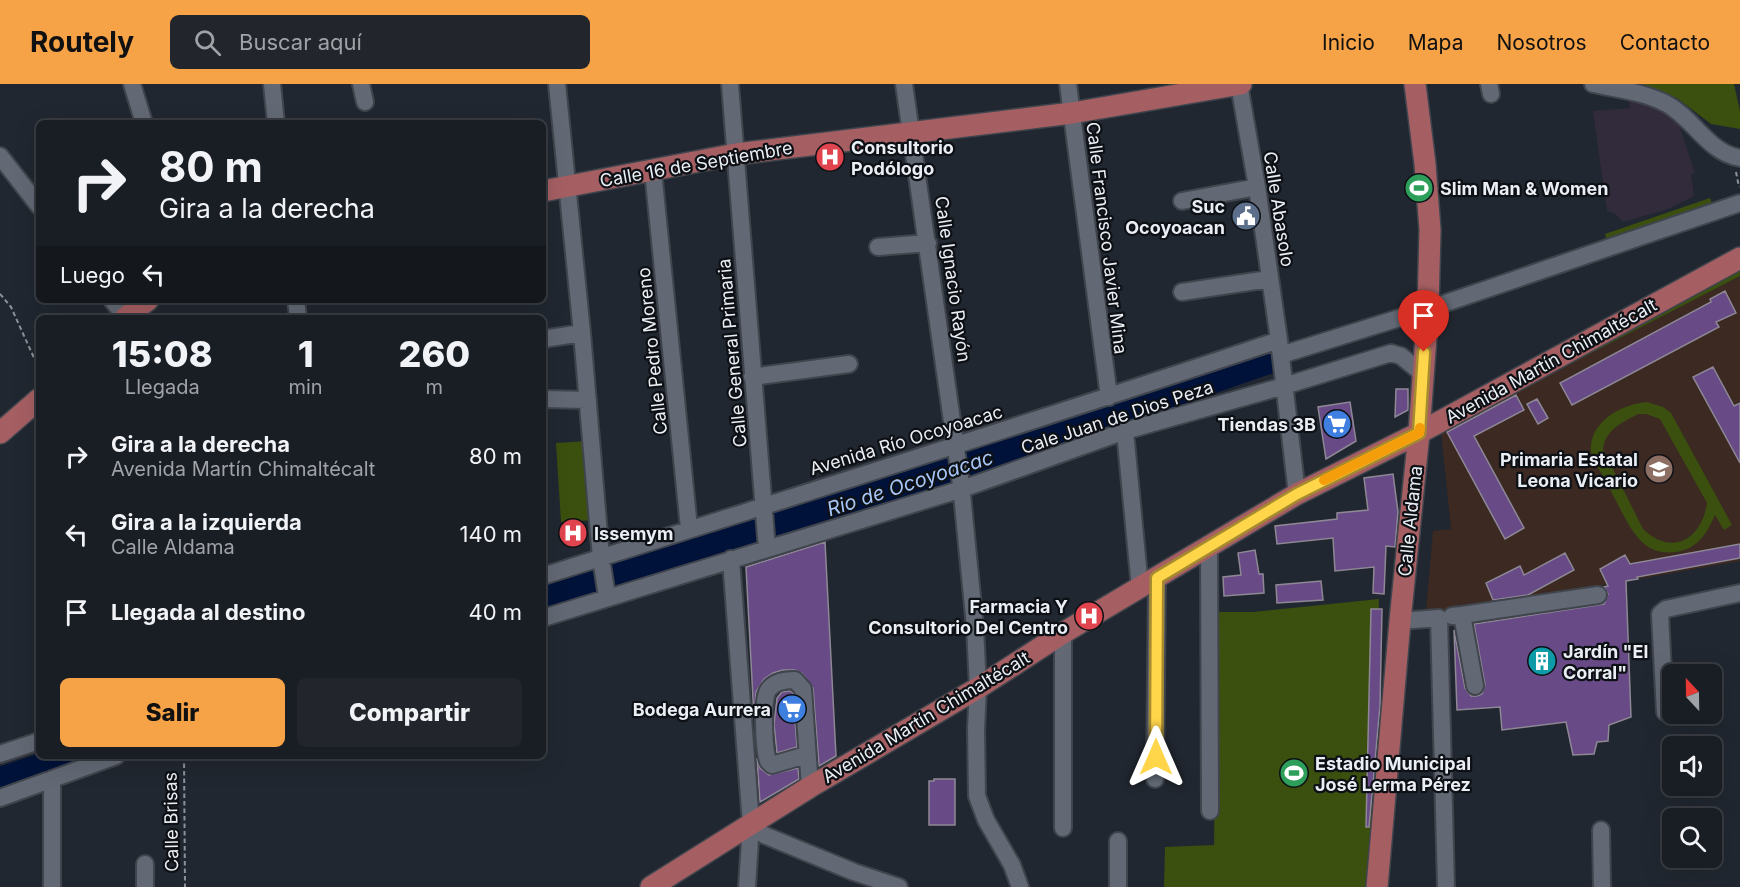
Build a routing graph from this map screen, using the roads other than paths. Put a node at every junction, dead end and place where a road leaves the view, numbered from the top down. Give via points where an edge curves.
1 (132, 84) edge
2 (272, 84) edge
3 (361, 84) edge
4 (557, 84) edge
5 (730, 84) edge
6 (904, 84) edge
7 (1068, 84) edge
8 (1240, 84) edge
9 (1415, 84) edge
10 (1593, 84) edge
11 (365, 102) dead end
12 (1072, 113) junction
13 (143, 120) edge
14 (276, 120) edge
15 (913, 133) junction
16 (736, 154) junction
17 (0, 156) edge
18 (1740, 158) edge
19 (653, 171) junction
20 (567, 187) junction
21 (1257, 187) junction
22 (546, 190) edge
23 (1182, 201) dead end
24 (36, 202) edge
25 (1740, 203) edge
26 (928, 243) junction
27 (878, 247) dead end
28 (1740, 258) edge
29 (1269, 279) junction
30 (1182, 292) dead end
31 (144, 303) edge
32 (1428, 309) junction
33 (129, 315) edge
34 (582, 333) junction
35 (546, 339) edge
36 (1280, 348) junction
37 (849, 364) dead end
38 (1423, 374) junction
39 (752, 377) junction
40 (1284, 386) junction
41 (1109, 397) junction
42 (546, 399) edge
43 (588, 400) junction
44 (36, 402) edge
45 (1125, 431) junction
46 (0, 433) edge
47 (1419, 433) junction
48 (957, 448) junction
49 (962, 486) junction
50 (1297, 494) junction
51 (765, 511) junction
52 (689, 528) junction
53 (767, 546) junction
54 (1209, 547) junction
55 (732, 559) junction
56 (602, 562) junction
57 (546, 575) edge
58 (1149, 583) junction
59 (1740, 592) edge
60 (607, 594) junction
61 (1598, 595) dead end
62 (1462, 615) junction
63 (546, 617) edge
64 (1439, 618) junction
65 (1400, 621) junction
66 (1063, 633) junction
67 (1663, 664) edge
68 (1475, 686) dead end
69 (978, 688) junction
70 (36, 742) edge
71 (0, 754) edge
72 (806, 754) junction
73 (108, 759) edge
74 (52, 779) junction
75 (1155, 779) dead end
76 (810, 787) junction
77 (0, 798) edge
78 (1210, 811) dead end
79 (751, 824) junction
80 (1063, 828) dead end
81 (1601, 830) dead end
82 (1118, 841) dead end
83 (145, 864) dead end
84 (654, 886) edge
85 (52, 887) edge
86 (145, 887) edge
87 (747, 887) edge
88 (899, 887) edge
89 (1020, 887) edge
90 (1118, 887) edge
91 (1377, 887) edge
92 (1446, 887) edge
93 (1602, 887) edge

1 - 13 street
2 - 14 street
3 - 11 street
4 - 20 street
5 - 16 street, Calle General Primaria
6 - 15 street, Calle Ignacio Rayón
7 - 12 street, Calle Francisco Javier Mina
8 - 12 main road, Calle 16 de Septiembre
8 - 21 street, Calle Abasolo
9 - 32 main road, Calle Aldama via 1430,230
10 - 18 street via 1665,103 1710,143
12 - 15 main road, Calle 16 de Septiembre
12 - 41 street, Calle Francisco Javier Mina
15 - 16 main road, Calle 16 de Septiembre
15 - 26 street, Calle Ignacio Rayón
16 - 19 main road, Calle 16 de Septiembre
16 - 39 street, Calle General Primaria
17 - 24 street
19 - 20 main road, Calle 16 de Septiembre
19 - 52 street, Calle Pedro Moreno
20 - 22 main road, Calle 16 de Septiembre
20 - 34 street
21 - 23 street
21 - 29 street, Calle Abasolo
25 - 32 street, Avenida Río Ocoyoacac
26 - 27 street
26 - 48 street, Calle Ignacio Rayón
28 - 47 main road, Avenida Martín Chimaltécalt
29 - 30 street
29 - 36 street, Calle Abasolo
31 - 33 main road
32 - 36 street, Avenida Río Ocoyoacac
32 - 38 main road, Calle Aldama
34 - 35 street
34 - 43 street
36 - 40 street, Calle Abasolo
36 - 41 street, Avenida Río Ocoyoacac
37 - 39 street
38 - 40 street, Cale Juan de Dios Peza via 1391,353
38 - 47 main road, Calle Aldama
39 - 51 street, Calle General Primaria
40 - 45 street, Cale Juan de Dios Peza
40 - 50 street
41 - 48 street, Avenida Río Ocoyoacac
42 - 43 street
43 - 56 street
44 - 46 main road
45 - 49 street, Cale Juan de Dios Peza
45 - 58 street
47 - 50 main road, Avenida Martín Chimaltécalt
47 - 65 main road, Calle Aldama
48 - 49 street, Calle Ignacio Rayón
48 - 51 street, Avenida Río Ocoyoacac
49 - 53 street, Cale Juan de Dios Peza
49 - 69 street
50 - 54 main road, Avenida Martín Chimaltécalt
51 - 52 street, Avenida Río Ocoyoacac
51 - 53 street, Calle General Primaria
52 - 56 street, Avenida Río Ocoyoacac
53 - 55 street, Cale Juan de Dios Peza
54 - 58 main road, Avenida Martín Chimaltécalt
54 - 78 street
55 - 60 street, Cale Juan de Dios Peza
55 - 79 street
56 - 57 street, Avenida Río Ocoyoacac
56 - 60 street
58 - 66 main road, Avenida Martín Chimaltécalt
58 - 75 street
59 - 67 street via 1666,609 1660,614
60 - 63 street, Cale Juan de Dios Peza
61 - 62 street
62 - 64 street
62 - 68 street
64 - 65 street
64 - 92 street
65 - 91 main road, Calle Aldama
66 - 69 main road, Avenida Martín Chimaltécalt
66 - 80 street
69 - 76 main road, Avenida Martín Chimaltécalt
69 - 89 street via 977,796
70 - 71 street
72 - 72 street via 803,689 795,680 779,682 766,692 768,761 772,765
72 - 76 street
73 - 74 street
74 - 77 street
74 - 85 street
76 - 79 main road, Avenida Martín Chimaltécalt
79 - 84 main road, Avenida Martín Chimaltécalt
79 - 87 street
79 - 88 street via 764,835
81 - 93 street
82 - 90 street
83 - 86 street

